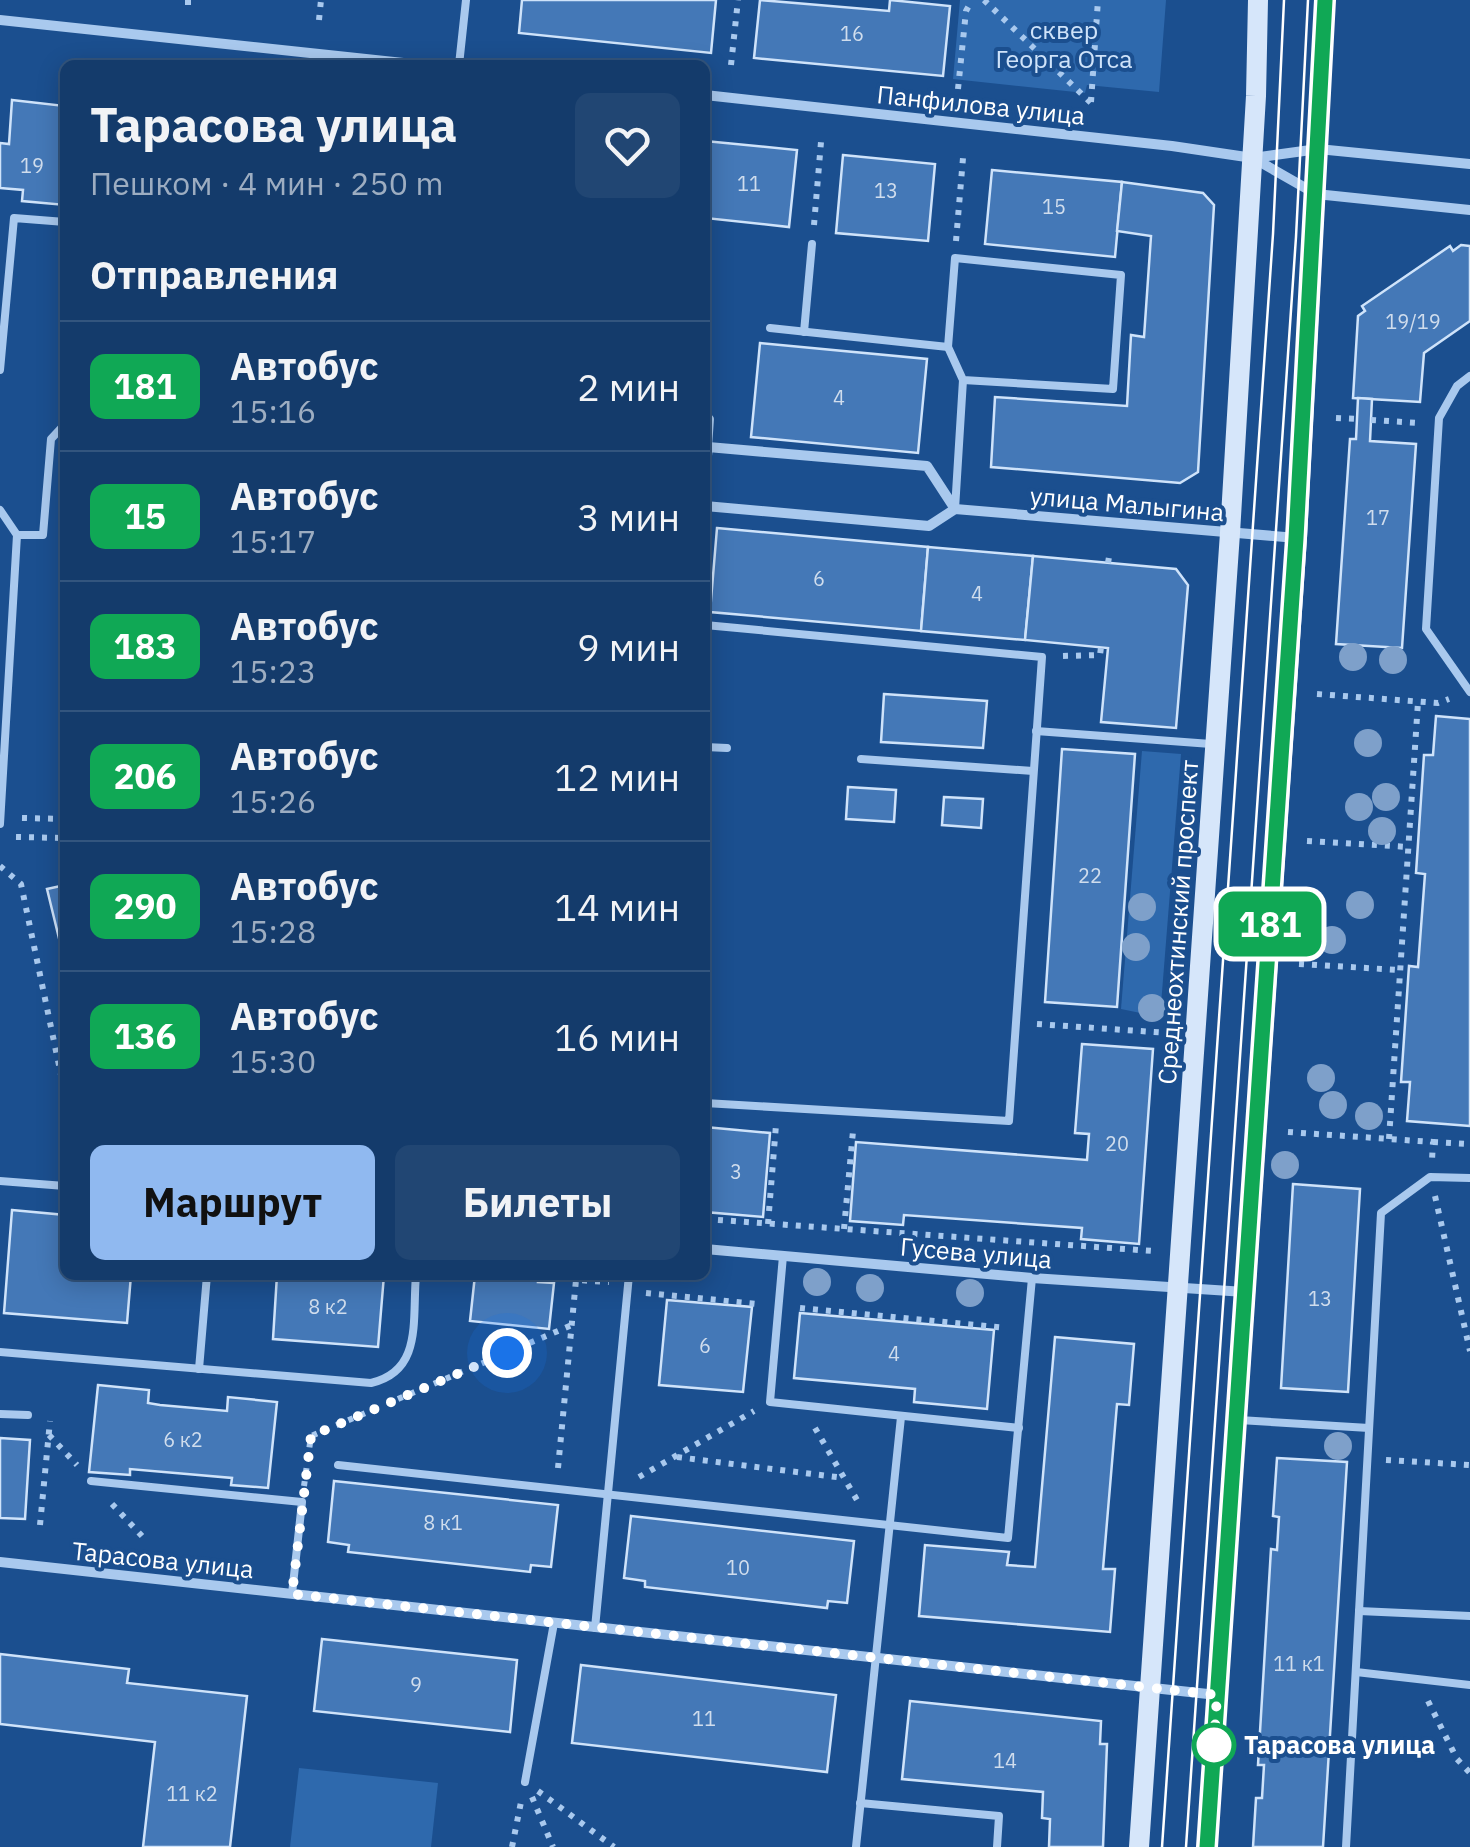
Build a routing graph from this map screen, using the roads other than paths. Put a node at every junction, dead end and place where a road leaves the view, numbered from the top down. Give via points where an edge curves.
1 (466, 0) edge
2 (1258, 0) edge
3 (1326, 0) edge
4 (0, 20) edge
5 (312, 59) edge
6 (460, 60) edge
7 (710, 97) edge
8 (1318, 149) junction
9 (1253, 158) junction
10 (1470, 164) edge
11 (1316, 194) junction
12 (1470, 210) edge
13 (60, 222) edge
14 (812, 244) road end
15 (770, 328) dead end
16 (804, 332) junction
17 (948, 346) junction
18 (0, 370) edge
19 (1470, 376) edge
20 (963, 380) junction
21 (60, 430) edge
22 (710, 447) edge
23 (710, 506) edge
24 (955, 509) junction
25 (0, 510) edge
26 (1230, 533) junction
27 (17, 535) junction
28 (1296, 538) junction
29 (710, 626) edge
30 (1470, 692) edge
31 (1036, 731) junction
32 (1216, 744) junction
33 (710, 747) edge
34 (727, 748) dead end
35 (861, 759) dead end
36 (2, 771) edge
37 (1033, 771) junction
38 (0, 820) edge
39 (710, 1103) edge
40 (1470, 1178) edge
41 (0, 1181) edge
42 (60, 1186) edge
43 (710, 1249) edge
44 (782, 1256) junction
45 (1032, 1278) junction
46 (208, 1280) edge
47 (416, 1280) edge
48 (628, 1283) edge
49 (1178, 1288) junction
50 (1244, 1292) junction
51 (0, 1352) edge
52 (200, 1369) junction
53 (0, 1414) edge
54 (28, 1416) dead end
55 (900, 1417) junction
56 (1236, 1420) junction
57 (1018, 1428) junction
58 (1369, 1428) junction
59 (338, 1466) dead end
60 (91, 1480) dead end
61 (608, 1495) junction
62 (889, 1527) junction
63 (0, 1562) edge
64 (292, 1594) junction
65 (1359, 1611) junction
66 (1470, 1616) edge
67 (554, 1623) junction
68 (595, 1628) junction
69 (876, 1659) junction
70 (1356, 1672) junction
71 (1470, 1685) edge
72 (1150, 1689) junction
73 (1217, 1695) junction
74 (525, 1782) road end
75 (860, 1803) junction
76 (856, 1847) edge
77 (997, 1847) edge
78 (1139, 1847) edge
79 (1206, 1847) edge
80 (1346, 1847) edge

1 - 6 lane
2 - 9 main road, Среднеохтинский проспект
3 - 8 main road
4 - 5 street
7 - 9 street, Панфилова улица
8 - 9 street, Панфилова улица
8 - 10 street, Панфилова улица
8 - 11 main road
9 - 11 street, Панфилова улица
9 - 26 main road, Среднеохтинский проспект
11 - 12 street, Панфилова улица
11 - 28 main road
13 - 18 lane via 14,218
14 - 16 lane
15 - 16 lane
16 - 17 lane
17 - 20 lane
17 - 20 lane via 955,258 1122,275 1113,389
19 - 30 lane via 1457,386 1439,424 1426,630
20 - 24 lane
21 - 27 lane via 51,440 43,535
22 - 24 street via 927,466
23 - 24 street, улица Малыгина via 929,526
24 - 26 street, улица Малыгина
25 - 27 lane
26 - 28 street, улица Малыгина
26 - 32 main road, Среднеохтинский проспект
27 - 36 lane
28 - 50 main road
29 - 31 lane via 1042,656
31 - 32 lane
31 - 37 lane
32 - 49 main road, Среднеохтинский проспект
33 - 34 lane
35 - 37 lane
36 - 38 lane
37 - 39 lane via 1008,1121
40 - 58 lane via 1430,1176 1381,1213
41 - 42 lane
43 - 44 street, Гусева улица
44 - 45 street, Гусева улица
44 - 55 lane via 770,1402
45 - 49 street, Гусева улица
45 - 57 lane
46 - 52 lane
47 - 52 lane via 410,1352 391,1378 371,1384
48 - 61 lane
49 - 50 street, Гусева улица
49 - 72 main road, Среднеохтинский проспект
50 - 56 main road
51 - 52 lane
53 - 54 lane
55 - 57 lane
55 - 62 lane
56 - 58 lane
56 - 73 main road
57 - 62 lane via 1008,1538
58 - 65 lane
59 - 61 lane
60 - 64 lane via 302,1502
61 - 62 lane
61 - 68 lane
62 - 69 lane
63 - 64 street, Тарасова улица
64 - 67 street, Тарасова улица
65 - 66 lane
65 - 70 lane
67 - 68 street, Тарасова улица
67 - 74 lane
68 - 69 street, Тарасова улица
69 - 72 street, Тарасова улица
69 - 75 lane
70 - 71 lane
70 - 80 lane
72 - 73 street, Тарасова улица
72 - 78 main road, Среднеохтинский проспект
73 - 79 main road
75 - 76 lane
75 - 77 lane via 999,1816

